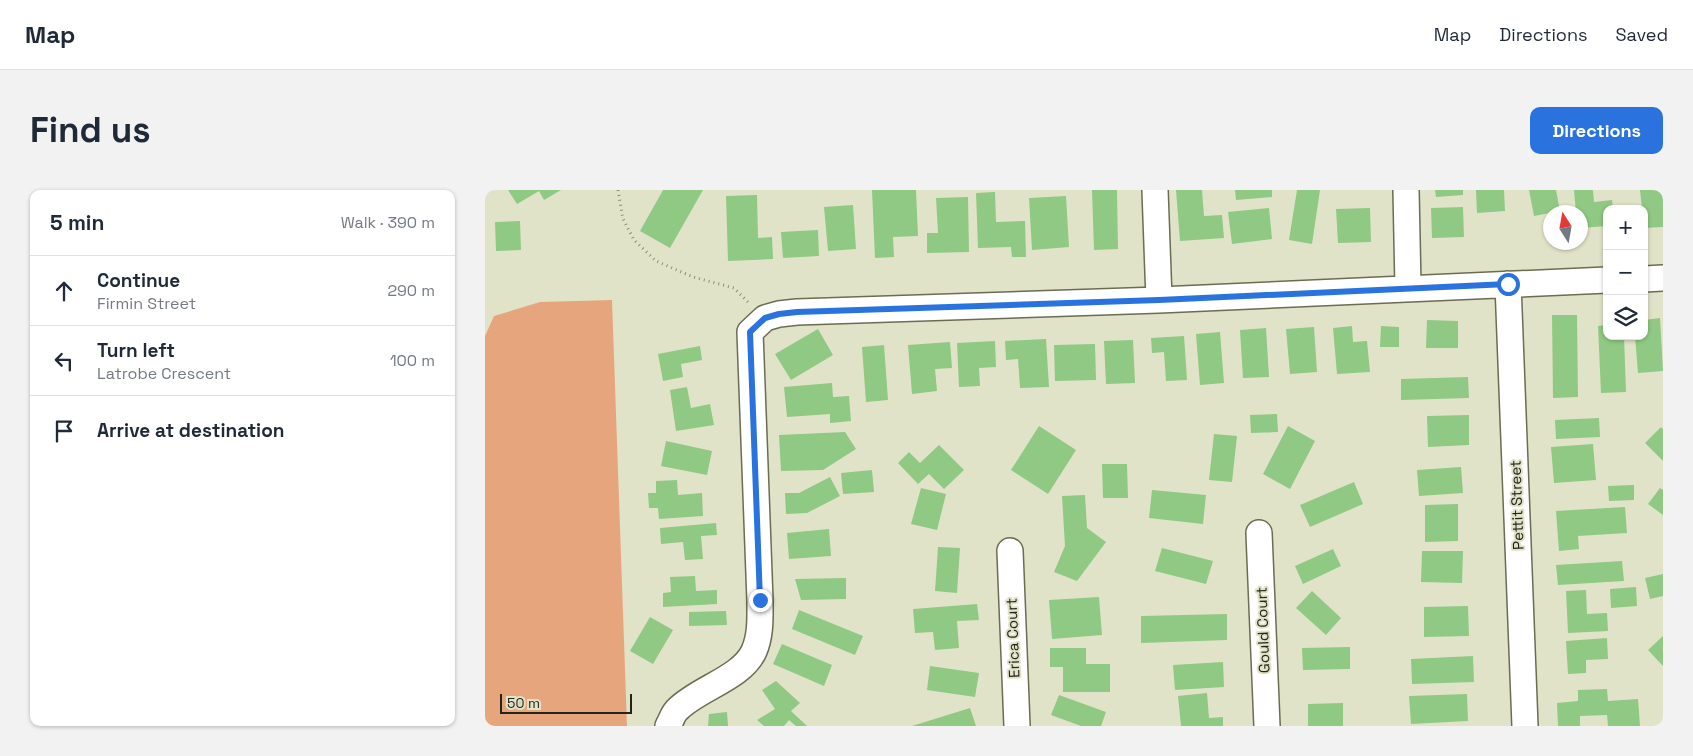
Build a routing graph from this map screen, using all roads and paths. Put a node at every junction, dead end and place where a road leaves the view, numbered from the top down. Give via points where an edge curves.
1 (618, 190) edge
2 (1155, 190) edge
3 (1406, 190) edge
4 (1648, 278) edge
5 (1663, 278) edge
6 (1603, 280) edge
7 (1508, 284) junction
8 (1408, 288) junction
9 (1159, 300) junction
10 (757, 325) junction
11 (1259, 533) dead end
12 (1010, 550) dead end
13 (668, 726) edge
14 (1017, 726) edge
15 (1267, 726) edge
16 (1525, 726) edge

1 - 10 path via 623,219 634,240 656,261 693,277 735,288
2 - 9 street
3 - 8 street
4 - 5 street
6 - 7 street
7 - 8 street
7 - 16 street, Pettit Street
8 - 9 street
9 - 10 street via 797,312 779,314
10 - 13 street via 759,636 742,668 676,710
11 - 15 street, Gould Court
12 - 14 street, Erica Court

